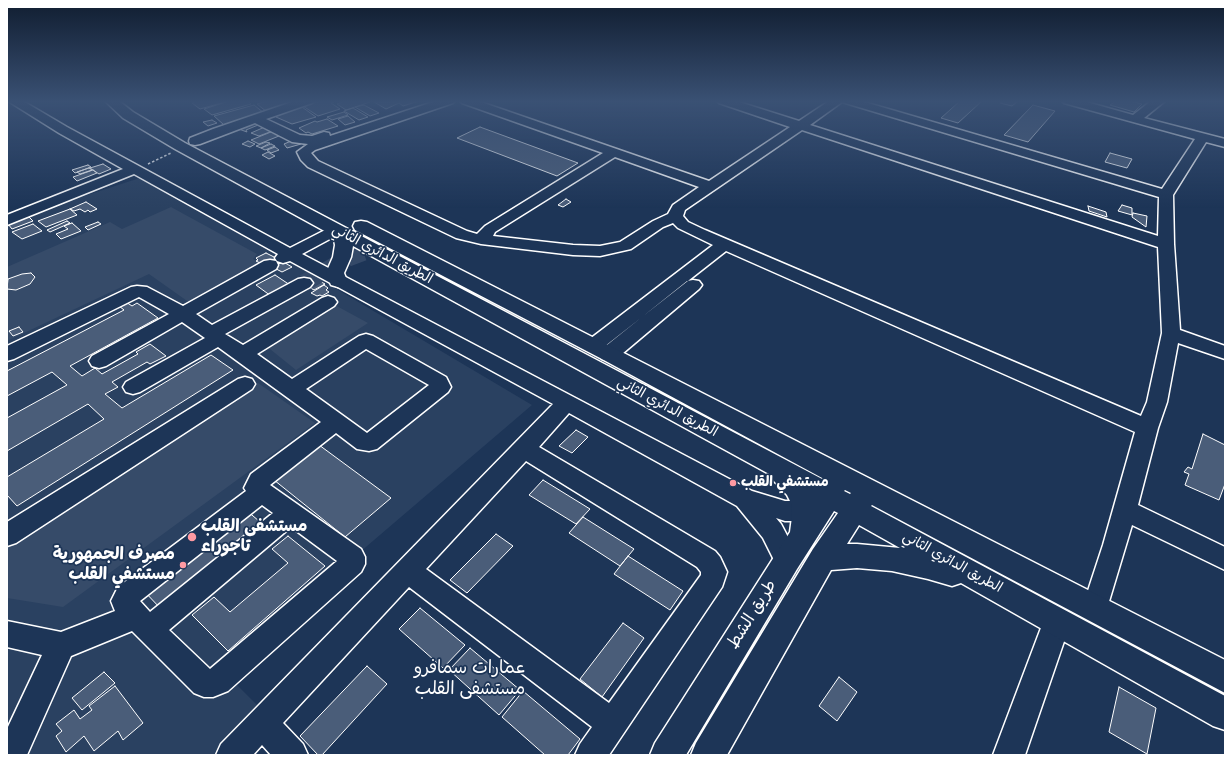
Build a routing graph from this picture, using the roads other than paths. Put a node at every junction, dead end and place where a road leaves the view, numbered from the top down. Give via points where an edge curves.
1 (65, 137) edge
2 (75, 137) edge
3 (173, 137) edge
4 (178, 137) edge
5 (209, 137) edge
6 (292, 137) edge
7 (324, 137) edge
8 (342, 137) edge
9 (566, 137) edge
10 (783, 137) edge
11 (831, 137) edge
12 (967, 137) edge
13 (1204, 137) joint
14 (1225, 143) edge
15 (189, 144) junction
16 (612, 153) junction
17 (130, 171) junction
18 (710, 186) junction
19 (1166, 195) junction
20 (183, 196) junction
21 (675, 217) junction
22 (7, 220) edge
23 (261, 223) dead end
24 (336, 230) junction
25 (482, 239) junction
26 (1166, 244) junction
27 (731, 246) junction
28 (282, 253) junction
29 (338, 280) junction
30 (304, 282) tunnel mouth
31 (328, 302) dead end
32 (183, 314) junction
33 (1171, 333) junction
34 (216, 336) junction
35 (601, 350) junction
36 (8, 353) edge
37 (1225, 353) edge
38 (243, 354) junction
39 (99, 360) dead end
40 (246, 384) dead end
41 (133, 387) dead end
42 (292, 389) junction
43 (567, 402) junction
44 (336, 422) junction
45 (1147, 428) junction
46 (524, 449) junction
47 (765, 460) junction
48 (834, 485) junction
49 (262, 492) junction
50 (745, 499) junction
51 (861, 500) junction
52 (1124, 510) junction
53 (291, 513) junction
54 (7, 536) edge
55 (804, 542) junction
56 (1225, 559) edge
57 (408, 572) junction
58 (1003, 592) junction
59 (1095, 609) junction
60 (1057, 622) junction
61 (143, 623) junction
62 (7, 634) edge
63 (61, 646) junction
64 (1225, 677) edge
65 (1225, 714) edge
66 (263, 723) junction
67 (613, 724) junction
68 (11, 755) edge
69 (232, 755) edge
70 (292, 755) edge
71 (591, 755) edge
72 (667, 755) edge
73 (708, 755) edge
74 (1009, 755) edge

1 - 17 street
2 - 17 street
3 - 15 highway, الطريق الدائري الثاني
4 - 15 highway, الطريق الدائري الثاني
5 - 15 street
6 - 7 street via 313,140
8 - 25 street via 310,147 304,152 306,157 313,164 332,174 451,231
9 - 16 street
10 - 18 street
11 - 26 street
12 - 19 street
13 - 14 street
13 - 19 street
15 - 24 highway, الطريق الدائري الثاني
15 - 35 highway, الطريق الدائري الثاني
16 - 18 street
16 - 25 street via 490,229
17 - 20 street
17 - 22 street
17 - 28 street
18 - 21 street via 678,208
19 - 26 street
20 - 23 street via 202,192
20 - 28 street
21 - 25 street via 658,224 625,246 600,251
21 - 27 street via 683,225
24 - 28 street
24 - 29 highway via 344,245 335,273
24 - 47 highway, الطريق الدائري الثاني
26 - 33 street
27 - 35 street
27 - 45 street
28 - 29 street
28 - 32 street
29 - 43 street
30 - 34 street
31 - 38 street
32 - 34 street
32 - 36 street via 138,290
32 - 39 street
33 - 37 street
33 - 45 street via 1157,402
34 - 38 street
34 - 41 street
35 - 48 highway, الطريق الدائري الثاني
38 - 42 street
40 - 54 street
42 - 44 street
42 - 44 street via 366,340 441,385 367,444
43 - 46 street
43 - 50 street
44 - 49 street via 259,481 256,488
45 - 52 street
46 - 57 street
46 - 67 street via 706,559 714,572 713,579
47 - 48 highway, الطريق الدائري الثاني
47 - 55 highway via 785,475 804,503
48 - 51 highway, الطريق الدائري الثاني
48 - 55 highway, طريق الشط
49 - 53 street
49 - 61 street via 127,596 125,604
50 - 55 street via 772,531
50 - 55 street via 785,511
51 - 55 highway, طريق الشط
51 - 58 highway, الطريق الدائري الثاني
51 - 59 highway, الطريق الدائري الثاني
52 - 56 street
52 - 59 street
53 - 61 street
53 - 61 street via 352,557 352,564 218,681 204,683
55 - 58 highway via 857,556 928,566
55 - 72 highway, طريق الشط
55 - 73 highway, طريق الشط
57 - 66 street
57 - 67 street
58 - 60 highway, الطريق الدائري الثاني
59 - 64 highway, الطريق الدائري الثاني
60 - 65 highway, الطريق الدائري الثاني
60 - 74 street
61 - 63 street
62 - 63 street
63 - 68 street
66 - 69 street
66 - 70 street
67 - 71 street

